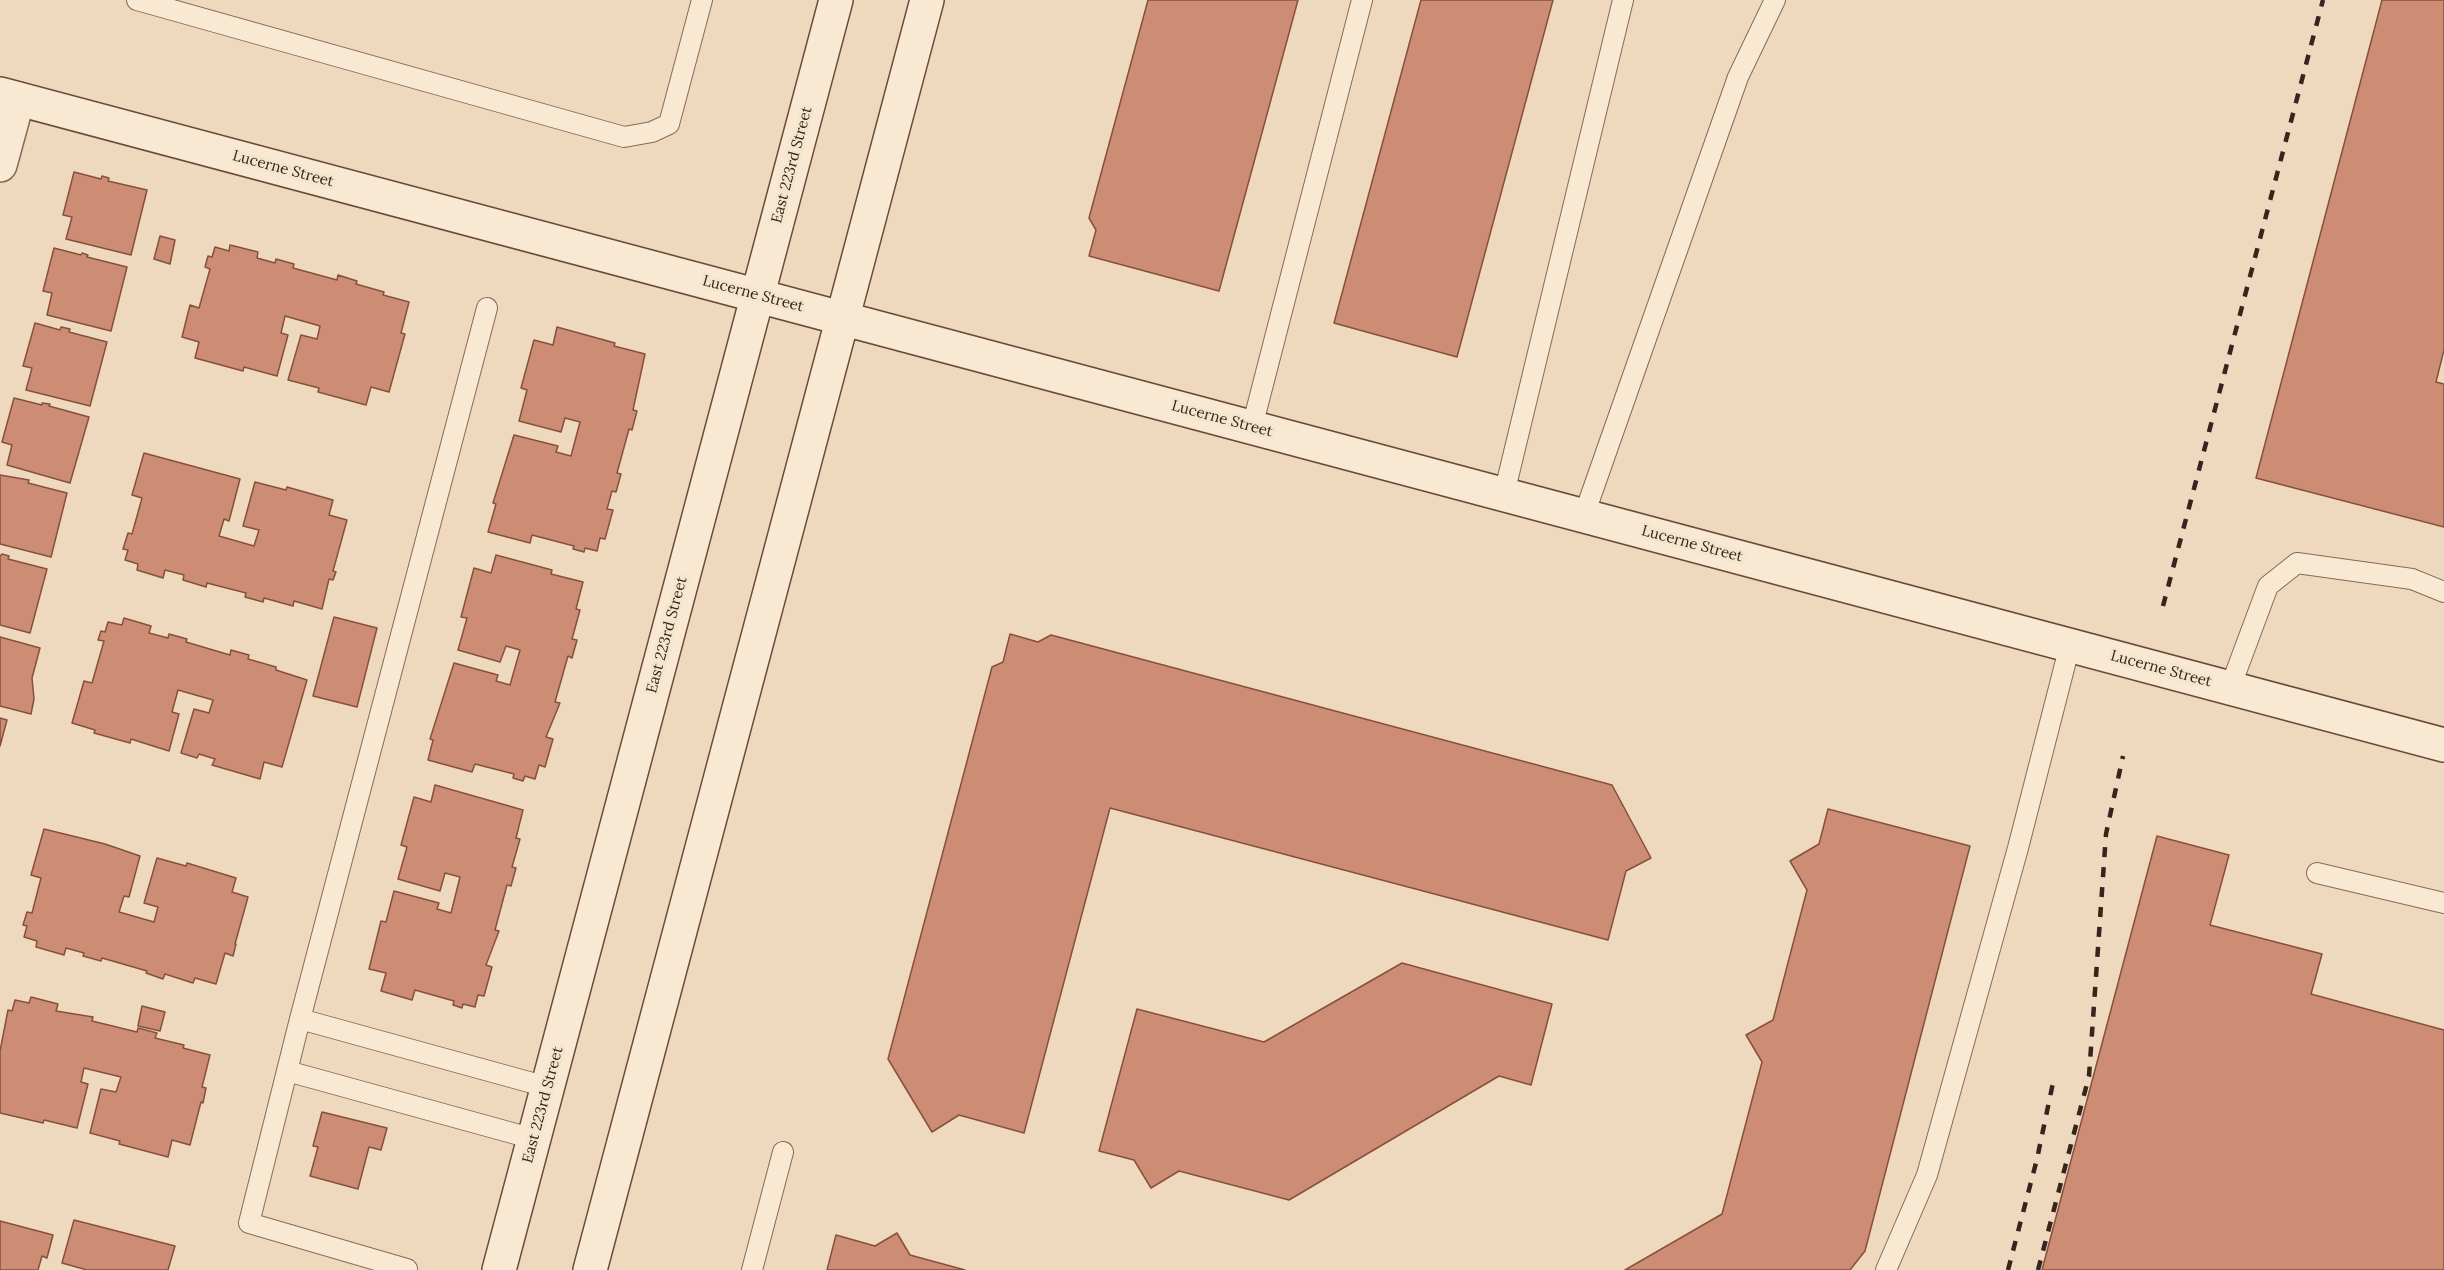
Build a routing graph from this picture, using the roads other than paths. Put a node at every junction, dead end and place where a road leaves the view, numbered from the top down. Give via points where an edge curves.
1 (137, 0) edge
2 (702, 0) edge
3 (836, 0) edge
4 (927, 0) edge
5 (1362, 0) edge
6 (1623, 0) edge
7 (1775, 0) edge
8 (9, 97) edge
9 (0, 165) edge
10 (758, 295) junction
11 (487, 308) dead end
12 (843, 318) junction
13 (1252, 427) junction
14 (1504, 494) junction
15 (1584, 515) junction
16 (2444, 592) edge
17 (2070, 645) junction
18 (2230, 688) junction
19 (2444, 745) edge
20 (2317, 873) dead end
21 (2444, 903) edge
22 (300, 1019) junction
23 (287, 1071) junction
24 (548, 1087) junction
25 (534, 1139) junction
26 (783, 1152) dead end
27 (407, 1269) edge
28 (499, 1270) edge
29 (590, 1270) edge
30 (752, 1270) edge
31 (1886, 1270) edge

1 - 2 lane via 624,137 669,124
3 - 10 main road, East 223rd Street
4 - 12 main road
5 - 13 lane
6 - 14 lane
7 - 15 lane via 1738,77
8 - 9 main road
8 - 10 main road, Lucerne Street
10 - 12 main road, Lucerne Street
10 - 24 main road, East 223rd Street
11 - 22 lane
12 - 13 main road, Lucerne Street
12 - 29 main road
13 - 14 main road, Lucerne Street
14 - 15 main road, Lucerne Street
15 - 17 main road, Lucerne Street
16 - 18 lane via 2412,579 2297,563 2268,586
17 - 18 main road, Lucerne Street
17 - 31 lane via 1927,1175
18 - 19 main road, Lucerne Street
20 - 21 lane
22 - 23 lane
22 - 24 lane
23 - 25 lane
23 - 27 lane via 249,1223
24 - 25 main road, East 223rd Street
25 - 28 main road, East 223rd Street
26 - 30 lane

